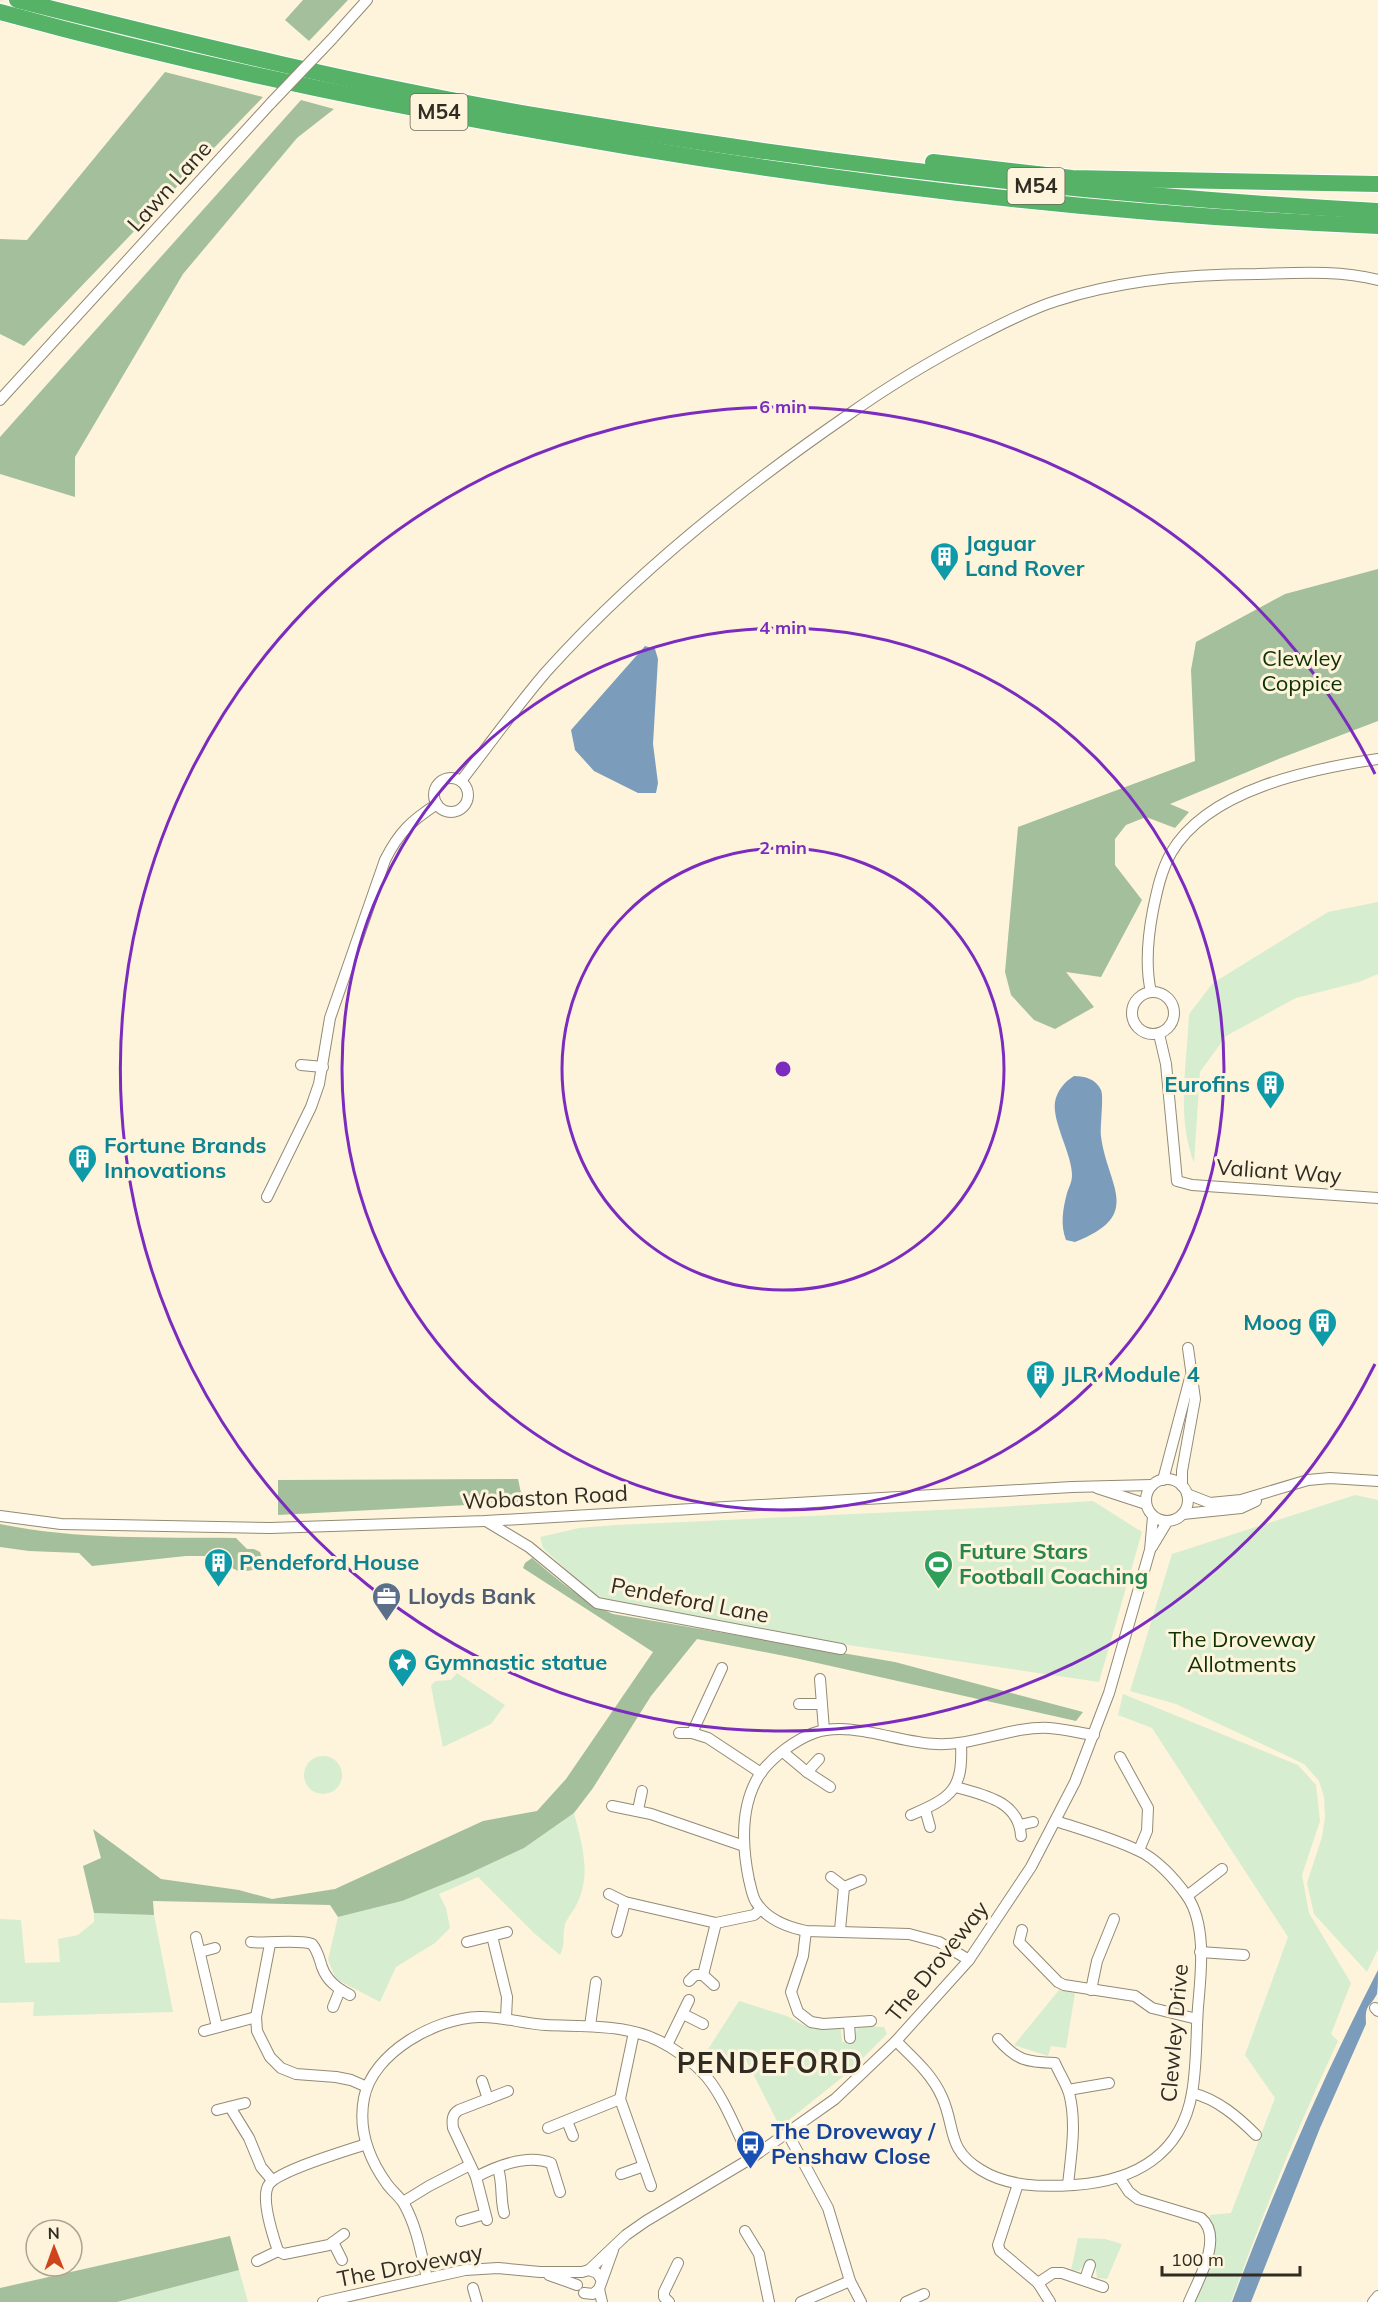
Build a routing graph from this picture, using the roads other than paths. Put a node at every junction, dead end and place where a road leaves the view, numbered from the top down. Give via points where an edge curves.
1 (17, 0) edge
2 (367, 0) edge
3 (0, 12) edge
4 (697, 140) junction
5 (1378, 184) edge
6 (1378, 211) edge
7 (1378, 226) edge
8 (1378, 280) edge
9 (0, 400) edge
10 (1378, 759) edge
11 (461, 781) junction
12 (437, 804) junction
13 (1150, 992) junction
14 (1159, 1034) junction
15 (301, 1065) dead end
16 (323, 1067) junction
17 (267, 1197) dead end
18 (1378, 1198) edge
19 (1188, 1348) dead end
20 (1192, 1374) junction
21 (1163, 1479) junction
22 (1378, 1481) edge
23 (1292, 1484) junction
24 (1152, 1485) junction
25 (1091, 1486) junction
26 (1185, 1490) junction
27 (1146, 1504) junction
28 (1183, 1514) junction
29 (0, 1516) edge
30 (1154, 1517) junction
31 (485, 1521) junction
32 (1167, 1522) junction
33 (1150, 1550) junction
34 (841, 1648) dead end
35 (722, 1668) dead end
36 (820, 1679) dead end
37 (799, 1704) dead end
38 (821, 1704) junction
39 (824, 1730) junction
40 (679, 1733) dead end
41 (692, 1733) junction
42 (1094, 1735) junction
43 (961, 1743) junction
44 (783, 1752) junction
45 (1120, 1757) dead end
46 (819, 1759) dead end
47 (807, 1772) junction
48 (761, 1773) junction
49 (831, 1787) dead end
50 (956, 1787) junction
51 (642, 1791) dead end
52 (612, 1806) dead end
53 (925, 1809) junction
54 (638, 1810) junction
55 (911, 1815) dead end
56 (1056, 1821) junction
57 (1033, 1822) dead end
58 (930, 1827) dead end
59 (744, 1846) junction
60 (1140, 1850) junction
61 (1222, 1869) dead end
62 (831, 1877) dead end
63 (861, 1880) dead end
64 (844, 1887) junction
65 (609, 1894) dead end
66 (1187, 1896) junction
67 (625, 1902) junction
68 (761, 1909) junction
69 (1114, 1919) dead end
70 (716, 1923) junction
71 (840, 1930) junction
72 (1022, 1930) dead end
73 (806, 1931) junction
74 (507, 1932) dead end
75 (617, 1932) dead end
76 (492, 1936) junction
77 (196, 1937) dead end
78 (251, 1942) dead end
79 (467, 1942) dead end
80 (270, 1944) junction
81 (215, 1948) dead end
82 (200, 1952) junction
83 (1200, 1952) junction
84 (1244, 1955) dead end
85 (969, 1959) junction
86 (703, 1975) junction
87 (688, 1981) dead end
88 (596, 1982) dead end
89 (714, 1985) dead end
90 (1090, 1990) junction
91 (689, 2000) dead end
92 (333, 2007) dead end
93 (683, 2014) junction
94 (256, 2017) junction
95 (506, 2018) junction
96 (1197, 2019) junction
97 (870, 2021) dead end
98 (849, 2023) junction
99 (703, 2024) dead end
100 (590, 2026) junction
101 (217, 2027) junction
102 (204, 2031) dead end
103 (634, 2032) junction
104 (850, 2038) dead end
105 (998, 2039) dead end
106 (896, 2041) junction
107 (667, 2045) junction
108 (1055, 2050) dead end
109 (1055, 2063) junction
110 (482, 2081) dead end
111 (1109, 2083) dead end
112 (367, 2087) junction
113 (1068, 2090) junction
114 (508, 2091) dead end
115 (1192, 2093) junction
116 (488, 2099) junction
117 (620, 2099) junction
118 (245, 2103) dead end
119 (230, 2107) junction
120 (217, 2110) dead end
121 (567, 2121) junction
122 (548, 2128) dead end
123 (788, 2134) junction
124 (1256, 2135) dead end
125 (573, 2136) dead end
126 (366, 2144) junction
127 (750, 2159) junction
128 (470, 2166) junction
129 (644, 2166) junction
130 (498, 2169) junction
131 (621, 2174) dead end
132 (476, 2177) junction
133 (1119, 2177) junction
134 (272, 2180) junction
135 (1018, 2184) junction
136 (1068, 2185) junction
137 (651, 2186) dead end
138 (560, 2192) dead end
139 (404, 2202) junction
140 (504, 2213) dead end
141 (461, 2221) dead end
142 (745, 2231) dead end
143 (344, 2234) dead end
144 (333, 2242) junction
145 (615, 2246) junction
146 (278, 2251) junction
147 (342, 2260) dead end
148 (257, 2261) dead end
149 (678, 2263) dead end
150 (1090, 2265) dead end
151 (586, 2271) junction
152 (540, 2272) junction
153 (427, 2278) junction
154 (1085, 2279) junction
155 (850, 2281) junction
156 (1038, 2283) junction
157 (600, 2284) junction
158 (1103, 2287) dead end
159 (473, 2288) dead end
160 (584, 2294) edge
161 (924, 2294) dead end
162 (1378, 2296) edge
163 (368, 2297) edge
164 (323, 2302) edge
165 (477, 2302) edge
166 (602, 2302) edge
167 (669, 2302) edge
168 (769, 2302) edge
169 (801, 2302) edge
170 (861, 2302) edge
171 (906, 2302) edge
172 (1050, 2302) edge
173 (1189, 2302) edge
174 (1373, 2302) edge

1 - 4 highway, M54 via 382,86 544,117
2 - 9 street, Lawn Lane, bridge
3 - 7 highway, M54 via 217,66 380,101 731,164 1028,202 1267,222
4 - 5 highway via 818,148 1072,178
4 - 6 highway, M54 via 1028,185
8 - 11 street via 1325,273 1161,278 1053,302 938,357 804,445 653,565 545,674
10 - 13 street via 1262,787 1219,807 1190,829 1172,852 1157,890 1148,951
11 - 12 street via 450,778 440,782 434,792
11 - 12 street via 468,793 463,807 449,812
12 - 16 street via 407,826 395,839 385,860 330,1018
13 - 14 street via 1167,998 1174,1014 1167,1030
13 - 14 street via 1136,1000 1132,1017 1141,1031
14 - 18 street, Valiant Way via 1166,1064 1177,1181
15 - 16 street
16 - 17 street via 311,1107
19 - 20 street
20 - 21 street
20 - 26 street via 1195,1399 1182,1471
21 - 24 street
21 - 26 street via 1173,1480
22 - 23 street via 1330,1478
23 - 26 street via 1241,1500 1210,1503
23 - 28 street via 1241,1508
24 - 25 street, Wobaston Road
24 - 27 street
25 - 27 street, Wobaston Road
25 - 31 street, Wobaston Road
26 - 28 street via 1188,1504
27 - 30 street
28 - 32 street
29 - 31 street, Wobaston Road via 61,1524 270,1528
30 - 32 street
30 - 33 street, The Droveway
31 - 34 street, Pendeford Lane via 529,1547 597,1603
32 - 33 street, The Droveway
33 - 42 street, The Droveway
35 - 41 street
36 - 38 street
37 - 38 street
38 - 39 street
39 - 43 street via 913,1742
39 - 44 street via 802,1738
40 - 41 street
41 - 48 street via 708,1738
42 - 43 street via 1048,1728
42 - 56 street, The Droveway
43 - 50 street via 962,1762
44 - 47 street
44 - 48 street
45 - 60 street via 1148,1808 1147,1831
46 - 47 street
47 - 49 street
48 - 59 street via 752,1791
50 - 53 street
50 - 57 street via 998,1801 1016,1815 1021,1830
51 - 54 street
52 - 54 street
53 - 55 street
53 - 58 street
54 - 59 street
56 - 60 street, Clewley Drive
56 - 85 street, The Droveway via 1008,1904
59 - 68 street via 754,1900
60 - 66 street, Clewley Drive
61 - 66 street
62 - 64 street
63 - 64 street
64 - 71 street
65 - 67 street
66 - 83 street, Clewley Drive via 1195,1910
67 - 70 street
67 - 75 street
68 - 70 street via 754,1915
68 - 73 street via 790,1928
69 - 90 street
70 - 86 street
71 - 73 street
71 - 85 street via 909,1934 939,1942
72 - 90 street via 1019,1942 1058,1982
73 - 98 street via 803,1956 791,1992 798,2012 823,2025
74 - 76 street
76 - 79 street
76 - 95 street via 507,1997
77 - 82 street
78 - 80 street
80 - 92 street via 312,1944 329,1980 345,1992
80 - 94 street
81 - 82 street
82 - 101 street
83 - 84 street
83 - 96 street, Clewley Drive
85 - 106 street, The Droveway
86 - 87 street
86 - 89 street
88 - 100 street
90 - 96 street via 1135,1996 1152,2008
91 - 93 street
93 - 99 street
93 - 107 street
94 - 101 street
94 - 112 street via 263,2044 281,2068 296,2074 351,2080
95 - 100 street via 543,2025
95 - 112 street via 455,2019 430,2028 394,2053
96 - 115 street, Clewley Drive
97 - 98 street
98 - 104 street
100 - 103 street
101 - 102 street
103 - 107 street
103 - 117 street
105 - 109 street via 1010,2054 1025,2061
106 - 123 street, The Droveway via 835,2099
106 - 135 street, Clewley Drive via 926,2071 942,2098 953,2141 965,2157 982,2171
107 - 127 street via 704,2073
108 - 109 street
109 - 113 street
110 - 116 street
111 - 113 street
112 - 126 street via 363,2114
113 - 136 street via 1072,2108
114 - 116 street
115 - 124 street via 1208,2097
115 - 133 street, Clewley Drive via 1186,2116 1170,2144 1143,2167
116 - 128 street via 455,2112 452,2120
117 - 121 street
117 - 129 street
118 - 119 street
119 - 120 street
119 - 134 street via 261,2167
121 - 122 street
121 - 125 street
123 - 127 street, The Droveway
123 - 155 street via 828,2208
126 - 134 street
126 - 139 street via 380,2174
127 - 145 street, The Droveway via 646,2222
128 - 132 street
128 - 139 street
129 - 131 street
129 - 137 street
130 - 132 street
130 - 138 street via 523,2160 551,2163
130 - 140 street
132 - 141 street via 486,2217
133 - 136 street, Clewley Drive
133 - 173 street via 1138,2199 1206,2222 1210,2252
134 - 146 street via 265,2197
135 - 136 street, Clewley Drive
135 - 156 street via 998,2245
139 - 153 street
142 - 168 street via 759,2254
143 - 144 street
144 - 146 street via 284,2254
144 - 147 street
145 - 151 street, The Droveway
145 - 157 street, The Droveway
146 - 148 street
149 - 167 street via 664,2292
150 - 154 street
151 - 152 street, The Droveway
151 - 157 street via 597,2273
151 - 160 street via 578,2278
152 - 153 street, The Droveway via 498,2268
152 - 160 street, The Droveway
153 - 163 street, The Droveway
154 - 156 street via 1053,2273
154 - 158 street
155 - 169 street
155 - 170 street
156 - 172 street
157 - 160 street via 593,2294
157 - 166 street
159 - 165 street
161 - 171 street
162 - 174 street
163 - 164 street, The Droveway

